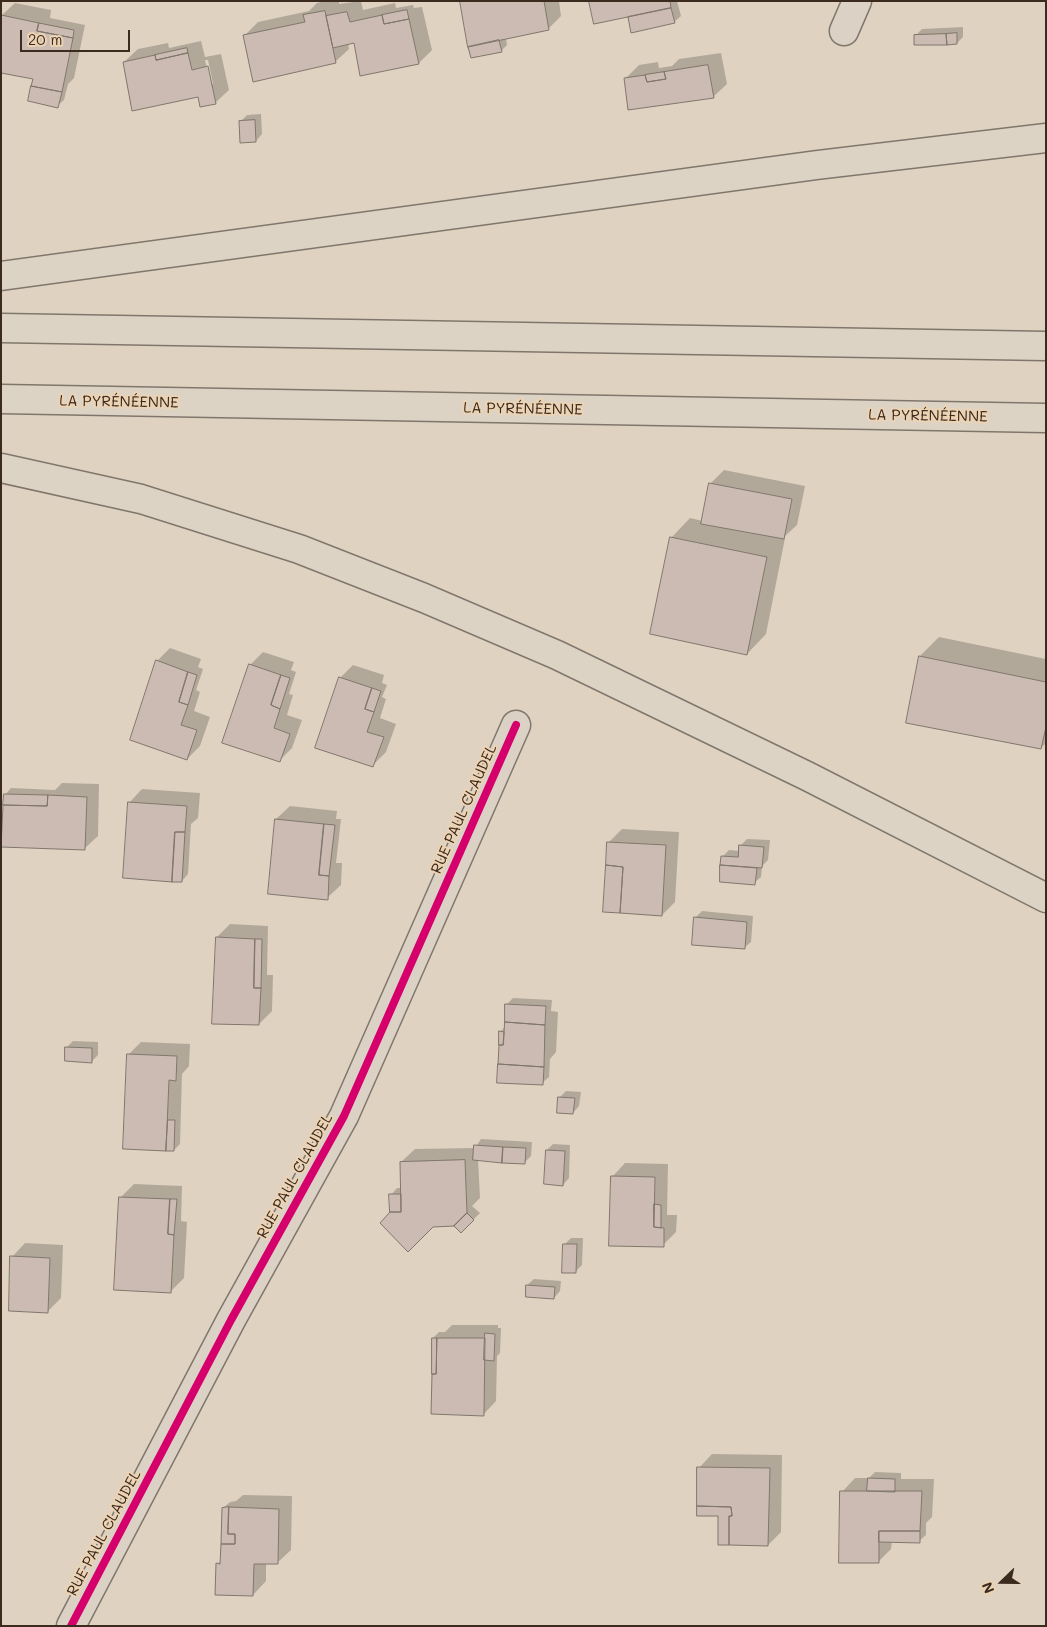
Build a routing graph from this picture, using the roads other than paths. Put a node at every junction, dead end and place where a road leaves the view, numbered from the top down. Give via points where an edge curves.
1 (857, 1) edge
2 (844, 31) dead end
3 (1046, 138) edge
4 (1, 276) edge
5 (1, 328) edge
6 (1046, 346) edge
7 (1, 400) edge
8 (1046, 418) edge
9 (1, 468) edge
10 (516, 725) dead end
11 (1046, 898) edge
12 (71, 1626) edge

1 - 2 street
3 - 4 highway via 817,165
5 - 6 highway
7 - 8 highway, LA PYRÉNÉENNE
9 - 11 highway via 141,499 299,549 424,598 557,655 807,776
10 - 12 street, RUE PAUL CLAUDEL via 344,1116 231,1320

